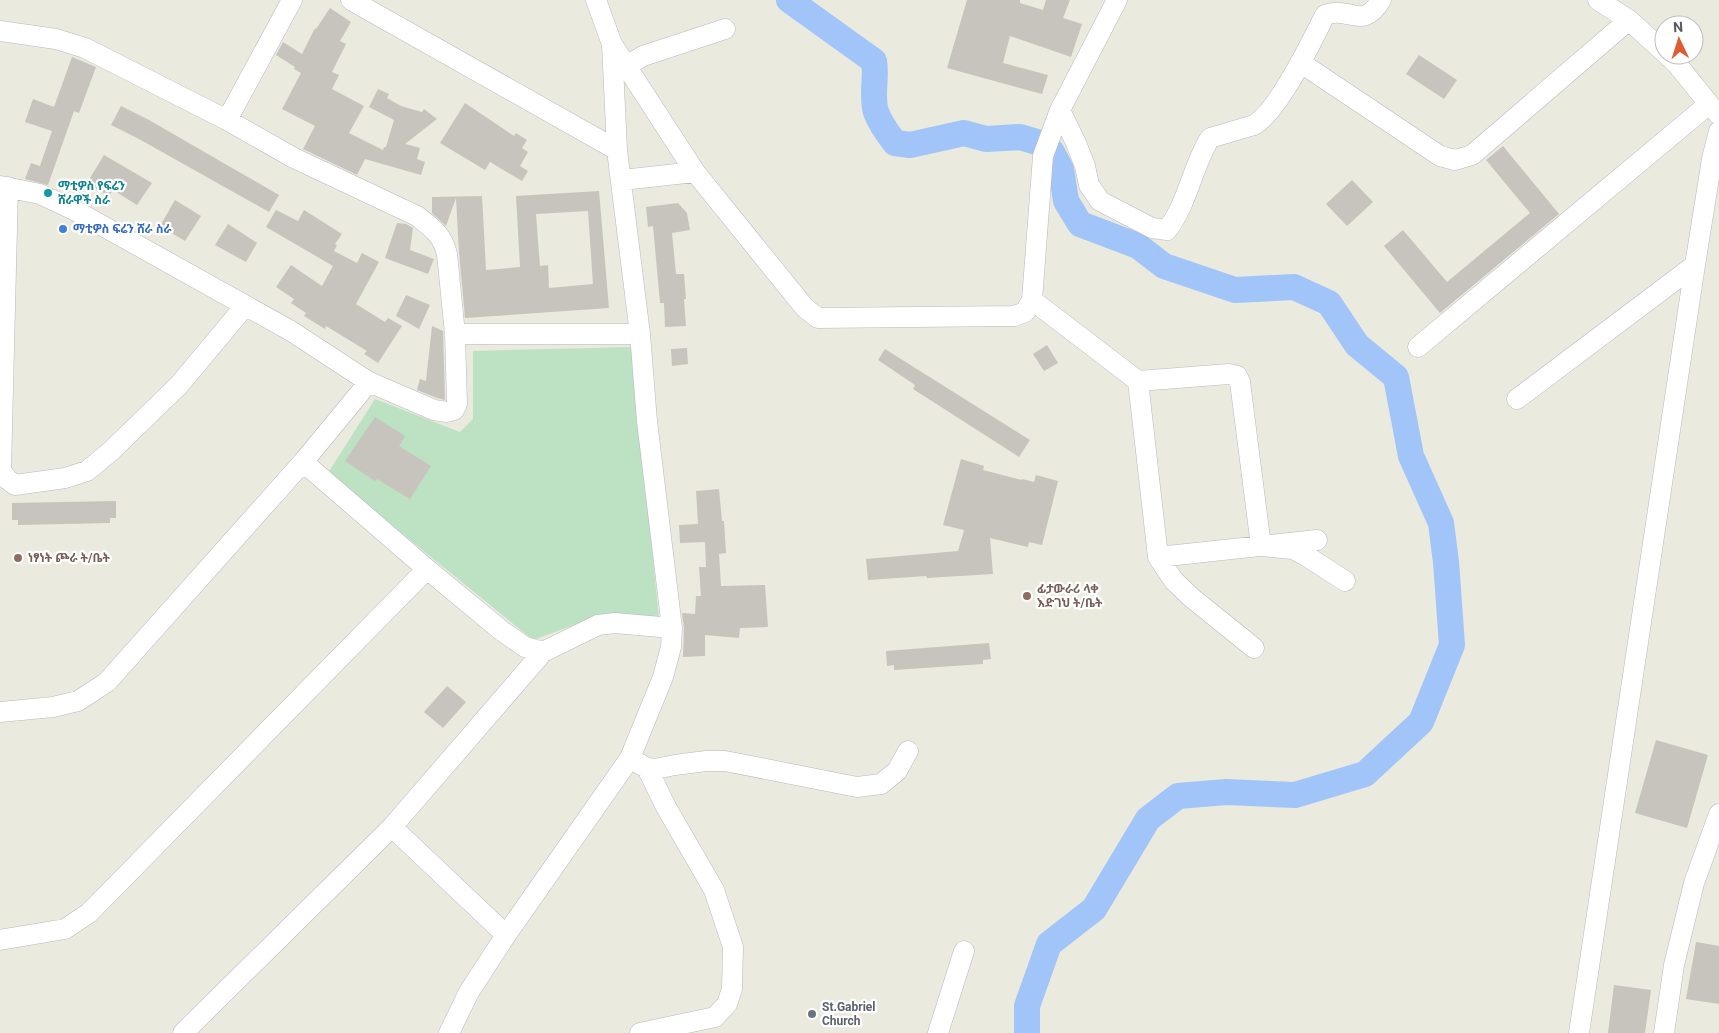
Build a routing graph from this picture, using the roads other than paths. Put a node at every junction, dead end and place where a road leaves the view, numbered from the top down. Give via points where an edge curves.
1 (292, 0) edge
2 (351, 0) edge
3 (596, 0) edge
4 (1117, 0) edge
5 (1381, 0) edge
6 (1598, 0) edge
7 (1629, 20) junction
8 (725, 28) dead end
9 (0, 31) edge
10 (1654, 43) edge
11 (612, 44) junction
12 (1301, 63) junction
13 (1678, 65) edge
14 (627, 66) junction
15 (1714, 109) edge
16 (1056, 119) junction
17 (227, 120) junction
18 (1719, 131) edge
19 (617, 150) junction
20 (695, 172) junction
21 (622, 180) junction
22 (4, 187) edge
23 (1695, 265) junction
24 (1032, 300) junction
25 (245, 306) junction
26 (455, 334) junction
27 (640, 334) junction
28 (1418, 347) dead end
29 (1138, 381) junction
30 (369, 382) junction
31 (1517, 399) dead end
32 (303, 462) junction
33 (1317, 540) dead end
34 (1261, 546) junction
35 (1158, 557) junction
36 (426, 569) junction
37 (1345, 581) dead end
38 (672, 628) junction
39 (1254, 648) dead end
40 (543, 652) junction
41 (0, 712) edge
42 (908, 751) dead end
43 (638, 763) junction
44 (1719, 814) edge
45 (392, 827) junction
46 (506, 935) junction
47 (0, 940) edge
48 (964, 951) dead end
49 (183, 1033) edge
50 (449, 1033) edge
51 (640, 1033) edge
52 (938, 1033) edge
53 (1579, 1033) edge
54 (1664, 1033) edge

1 - 17 street
2 - 19 street
3 - 11 street
4 - 16 street
5 - 12 street via 1368,14 1359,17 1340,12 1325,15
6 - 7 street
7 - 10 street
7 - 12 street via 1472,155 1455,160 1440,156
8 - 14 street via 644,56
9 - 17 street via 56,39 85,48
11 - 14 street
11 - 19 street
12 - 16 street via 1260,122 1210,138 1168,230 1152,228 1100,201 1089,185 1079,151
13 - 15 street
14 - 20 street
15 - 28 street
16 - 24 street via 1043,156
17 - 26 street via 294,158 417,216 432,228 444,242 447,254
18 - 23 street
19 - 21 street
20 - 21 street
20 - 24 street via 805,308 818,318 1014,316 1025,312
21 - 27 street
22 - 25 street via 40,194 76,211
22 - 25 street via 2,470 15,484 65,478 87,471 180,385
23 - 31 street
23 - 53 street
24 - 29 street
25 - 30 street via 291,331
26 - 27 street
26 - 30 street via 457,404 454,410 434,410
27 - 38 street
29 - 34 street via 1237,376
29 - 35 street
30 - 32 street
32 - 36 street
32 - 41 street via 107,682 78,701
33 - 34 street
34 - 35 street
34 - 37 street via 1293,550 1308,556
35 - 39 street via 1174,581
36 - 40 street via 502,631 526,647
36 - 47 street via 89,913 65,929
38 - 40 street via 615,623 598,625
38 - 43 street via 663,678
40 - 45 street
42 - 43 street via 897,771 881,784 857,787 725,760 675,764 656,769
43 - 46 street
43 - 51 street via 714,890 733,947 732,989 727,1004 715,1017
44 - 54 street via 1694,883 1674,965
45 - 46 street
45 - 49 street
46 - 50 street via 469,992
48 - 52 street

